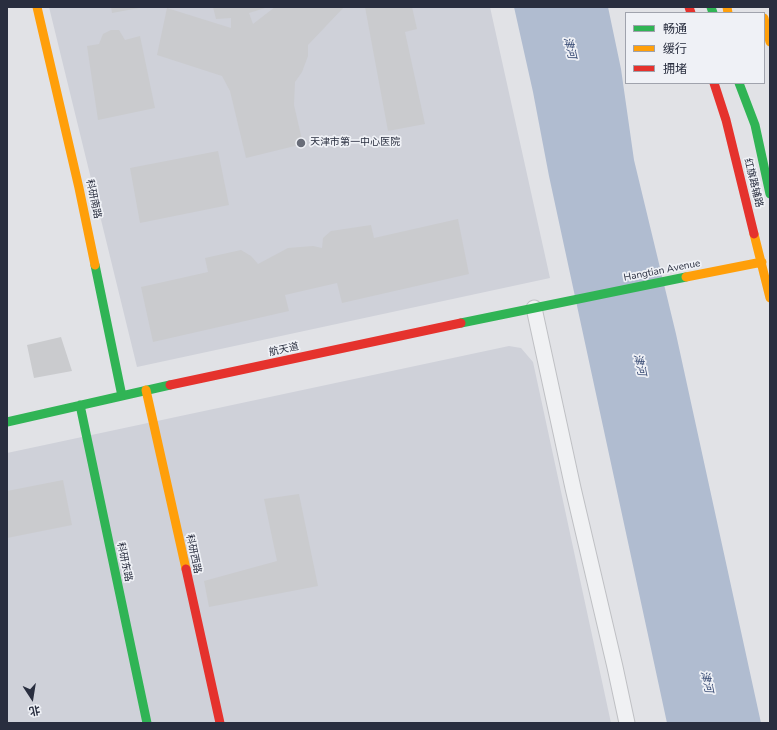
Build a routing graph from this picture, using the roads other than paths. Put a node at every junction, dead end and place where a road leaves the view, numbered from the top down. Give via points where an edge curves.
1 (37, 7) edge
2 (765, 22) edge
3 (770, 42) edge
4 (714, 84) edge
5 (739, 84) edge
6 (745, 84) edge
7 (755, 125) junction
8 (770, 194) edge
9 (762, 262) junction
10 (770, 298) edge
11 (566, 302) joint
12 (534, 308) junction
13 (146, 390) junction
14 (122, 396) junction
15 (80, 404) junction
16 (7, 422) edge
17 (147, 723) edge
18 (220, 723) edge
19 (627, 723) edge

1 - 14 main road, 科研南路 via 79,188
2 - 3 main road
4 - 9 main road, 红旗路辅路
5 - 7 main road
6 - 7 main road
7 - 8 main road
9 - 10 main road, 红旗路辅路
9 - 11 main road, Hangtian Avenue
11 - 12 main road, 航天道
12 - 13 main road, 航天道
12 - 19 street
13 - 14 main road, 航天道
13 - 18 main road, 科研西路
14 - 15 main road, 航天道
15 - 16 main road, 航天道
15 - 17 main road, 科研东路

